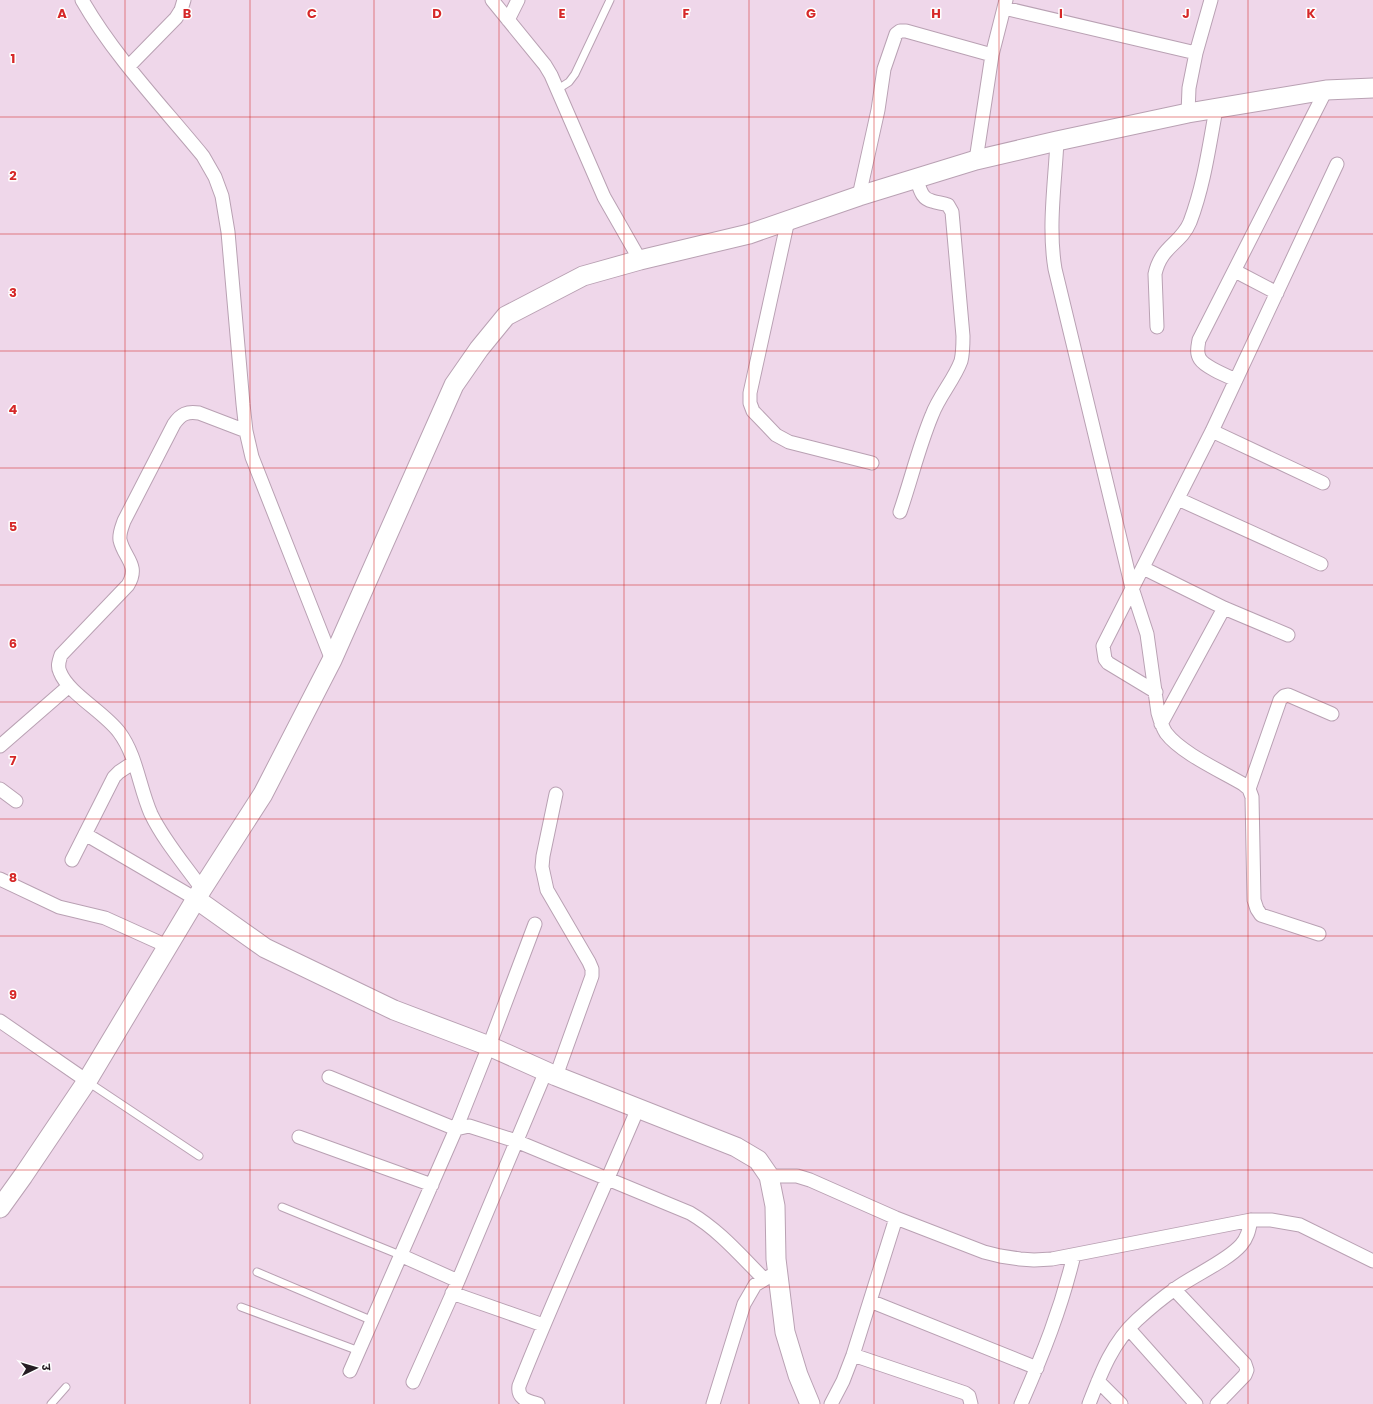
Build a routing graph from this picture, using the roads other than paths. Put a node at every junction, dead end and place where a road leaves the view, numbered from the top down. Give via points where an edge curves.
1 (82, 0) edge
2 (184, 0) edge
3 (492, 0) edge
4 (518, 0) edge
5 (610, 0) edge
6 (1211, 0) edge
7 (1005, 4) edge
8 (508, 20) junction
9 (1196, 53) junction
10 (992, 54) junction
11 (129, 66) junction
12 (1373, 88) edge
13 (558, 89) junction
14 (1326, 90) junction
15 (1216, 109) junction
16 (1188, 113) junction
17 (1057, 141) junction
18 (976, 160) junction
19 (1337, 164) dead end
20 (916, 178) junction
21 (859, 196) junction
22 (788, 220) junction
23 (640, 260) junction
24 (1235, 271) junction
25 (1277, 293) junction
26 (1157, 327) dead end
27 (1236, 380) junction
28 (246, 431) junction
29 (1212, 431) junction
30 (872, 463) dead end
31 (1323, 483) dead end
32 (1178, 499) junction
33 (900, 512) dead end
34 (1321, 564) dead end
35 (1143, 568) junction
36 (1132, 588) junction
37 (1224, 608) junction
38 (1288, 635) dead end
39 (332, 660) junction
40 (69, 686) junction
41 (1156, 692) junction
42 (1332, 714) dead end
43 (1161, 724) junction
44 (0, 746) edge
45 (134, 762) junction
46 (1249, 789) junction
47 (0, 790) edge
48 (556, 794) dead end
49 (16, 801) dead end
50 (85, 834) junction
51 (72, 860) dead end
52 (0, 879) edge
53 (199, 894) junction
54 (535, 924) dead end
55 (1318, 934) dead end
56 (167, 946) junction
57 (0, 1022) edge
58 (490, 1046) junction
59 (551, 1074) junction
60 (329, 1077) dead end
61 (87, 1081) junction
62 (638, 1108) junction
63 (456, 1129) junction
64 (299, 1136) dead end
65 (516, 1141) junction
66 (199, 1156) dead end
67 (768, 1176) junction
68 (608, 1180) junction
69 (432, 1185) junction
70 (282, 1207) dead end
71 (0, 1208) edge
72 (896, 1218) junction
73 (1251, 1220) junction
74 (400, 1255) junction
75 (1074, 1255) junction
76 (1373, 1261) edge
77 (257, 1272) dead end
78 (770, 1276) junction
79 (458, 1281) junction
80 (1174, 1289) junction
81 (452, 1293) junction
82 (870, 1301) junction
83 (241, 1307) dead end
84 (373, 1320) junction
85 (543, 1325) junction
86 (1129, 1329) junction
87 (360, 1351) junction
88 (853, 1354) junction
89 (1037, 1368) junction
90 (350, 1371) dead end
91 (1098, 1381) junction
92 (413, 1382) dead end
93 (66, 1388) dead end
94 (51, 1404) edge
95 (538, 1404) edge
96 (713, 1404) edge
97 (810, 1404) edge
98 (831, 1404) edge
99 (971, 1404) edge
100 (1021, 1404) edge
101 (1089, 1404) edge
102 (1121, 1404) edge
103 (1196, 1404) edge
104 (1217, 1404) edge

1 - 11 street via 90,15
2 - 11 street via 176,18
3 - 8 street
4 - 8 street
5 - 13 lane via 575,74 569,82
6 - 9 street
7 - 9 street
7 - 10 street
8 - 13 street via 545,66
9 - 16 street via 1189,88
10 - 18 street
10 - 21 street via 906,30 896,34 884,69 878,110
11 - 28 street via 203,156 222,196
12 - 14 street
13 - 23 street via 604,197
14 - 15 street
14 - 24 street
15 - 16 street
15 - 26 street via 1204,178 1190,223 1160,257 1157,265
16 - 17 street
17 - 18 street
17 - 36 street via 1052,231 1054,263
18 - 20 street
19 - 25 street
20 - 21 street
20 - 33 street via 925,198 948,205 952,212 963,349 955,373 931,416
21 - 22 street
22 - 23 street via 749,234
22 - 30 street via 750,393 750,403 753,411 781,438
23 - 39 street via 583,276 506,316 479,349 454,385
24 - 25 street
24 - 27 street via 1199,340 1197,352 1200,360
25 - 27 street
27 - 29 street
28 - 39 street via 252,458
28 - 40 street via 199,413 184,413 176,421 121,531 120,539 133,571 132,578 61,655 58,667
29 - 31 street
29 - 32 street
32 - 34 street
32 - 35 street
35 - 36 street
35 - 37 street
36 - 41 street via 1147,634
36 - 41 street via 1104,646 1105,659
37 - 38 street
37 - 43 street
39 - 53 street via 263,794
40 - 44 street
40 - 45 street via 112,724 126,743
41 - 43 street
42 - 46 street via 1288,695 1284,696 1277,705
43 - 46 street via 1166,734 1176,743
45 - 50 street via 114,777
45 - 53 street via 146,800 159,828
46 - 55 street via 1252,797 1254,900 1257,909 1261,914
47 - 49 street
48 - 59 street via 543,856 544,879 547,890 589,962 592,976
50 - 51 street
50 - 53 street
52 - 56 street via 59,907 105,918
53 - 56 street
53 - 58 street via 265,948 394,1010
54 - 58 street
56 - 61 street
57 - 61 street
58 - 59 street
58 - 63 street
59 - 62 street
59 - 65 street
60 - 63 street
61 - 66 lane
61 - 71 street
62 - 67 street via 736,1147 758,1160
62 - 68 street
63 - 65 street via 469,1126
63 - 69 street
64 - 69 street
65 - 68 street
65 - 79 street
67 - 72 street via 797,1176 810,1180
67 - 78 street via 775,1206 776,1259
68 - 78 street via 706,1222
68 - 85 street
69 - 74 street
70 - 74 lane
72 - 75 street via 1000,1256 1034,1260
72 - 82 street
73 - 75 street
73 - 76 street via 1271,1220 1300,1225
73 - 80 street via 1248,1234 1236,1250
74 - 79 street
74 - 84 street
75 - 89 street via 1061,1304
77 - 84 lane
78 - 96 street via 755,1285 744,1304
78 - 97 street via 798,1375
79 - 81 street
80 - 86 street via 1136,1320
80 - 104 street via 1245,1364 1245,1375
81 - 85 street
81 - 92 street
82 - 88 street
82 - 89 street
83 - 87 lane
84 - 87 street
85 - 95 street via 518,1391 523,1399
86 - 91 street via 1107,1359
86 - 103 street
87 - 90 street
88 - 98 street
88 - 99 street via 965,1393 969,1396
89 - 100 street
91 - 101 street
91 - 102 street
93 - 94 lane

